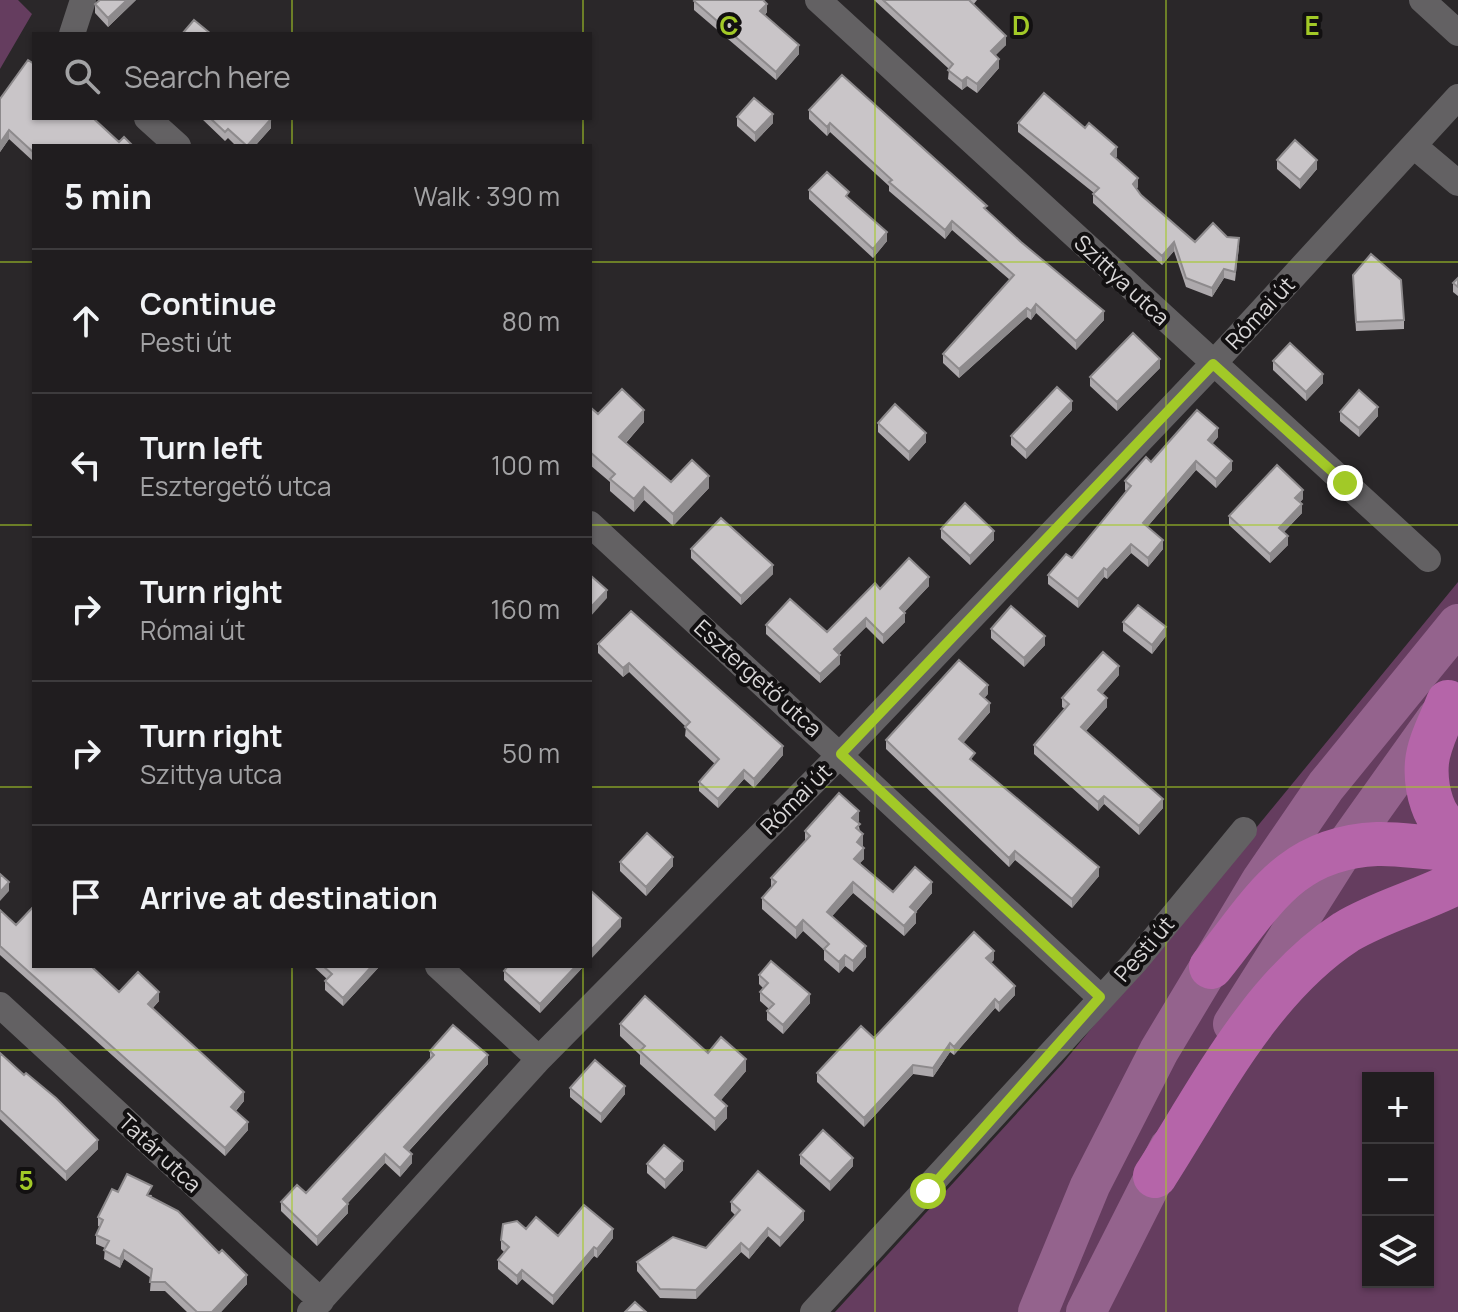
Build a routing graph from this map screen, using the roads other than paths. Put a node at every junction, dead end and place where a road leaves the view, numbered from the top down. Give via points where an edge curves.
1 (83, 0) edge
2 (818, 0) edge
3 (1422, 0) edge
4 (73, 32) edge
5 (1458, 33) edge
6 (1458, 97) edge
7 (149, 120) edge
8 (176, 144) edge
9 (1414, 146) junction
10 (1458, 183) edge
11 (1213, 364) junction
12 (592, 526) edge
13 (1428, 559) dead end
14 (1458, 624) edge
15 (1453, 695) edge
16 (841, 754) junction
17 (1244, 830) dead end
18 (1458, 831) edge
19 (1345, 847) junction
20 (1458, 848) edge
21 (1458, 882) edge
22 (1211, 967) junction
23 (440, 968) edge
24 (1100, 997) junction
25 (0, 1005) edge
26 (539, 1059) junction
27 (1155, 1176) junction
28 (316, 1307) edge
29 (813, 1312) edge
30 (1038, 1312) edge
31 (1086, 1312) edge

1 - 4 street
2 - 11 street, Szittya utca
3 - 5 street
6 - 9 street, Római út
7 - 8 street
9 - 10 street
9 - 11 street, Római út
11 - 13 street, Szittya utca
11 - 16 street, Római út
12 - 16 street, Esztergető utca
14 - 22 main road via 1326,786
15 - 18 highway via 1427,761 1429,789 1441,820
15 - 19 main road
16 - 24 street, Esztergető utca
16 - 26 street, Római út
17 - 24 street, Pesti út
19 - 20 highway
19 - 22 highway via 1297,866
19 - 27 main road via 1233,1024
21 - 27 highway via 1347,932 1310,961 1274,997
22 - 30 main road via 1159,1051 1090,1186
23 - 26 street
24 - 29 street, Pesti út via 1020,1091
25 - 28 street, Tatár utca
26 - 28 street, Római út
27 - 31 main road

